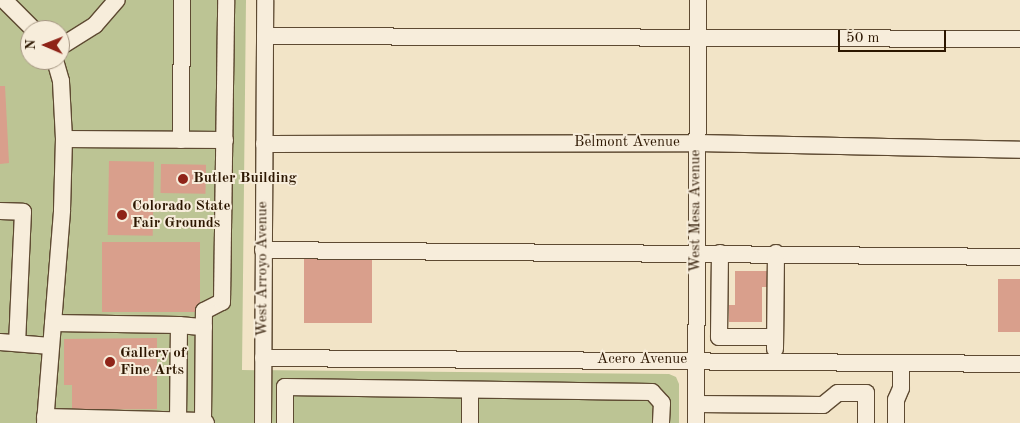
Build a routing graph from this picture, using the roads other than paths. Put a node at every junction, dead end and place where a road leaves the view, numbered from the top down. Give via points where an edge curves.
1 (4, 0) edge
2 (117, 0) edge
3 (182, 0) edge
4 (226, 0) edge
5 (265, 0) edge
6 (698, 0) edge
7 (24, 20) edge
8 (265, 36) junction
9 (698, 37) junction
10 (1020, 38) edge
11 (70, 41) edge
12 (58, 70) edge
13 (64, 139) junction
14 (181, 140) junction
15 (225, 140) junction
16 (697, 143) junction
17 (264, 144) junction
18 (1020, 150) edge
19 (0, 211) edge
20 (263, 250) junction
21 (696, 252) junction
22 (720, 253) junction
23 (776, 253) junction
24 (1020, 257) edge
25 (53, 323) junction
26 (179, 325) junction
27 (204, 327) junction
28 (775, 337) junction
29 (0, 342) edge
30 (17, 343) junction
31 (51, 346) junction
32 (264, 358) junction
33 (696, 360) junction
34 (774, 361) junction
35 (901, 364) junction
36 (1020, 364) edge
37 (470, 390) junction
38 (696, 404) junction
39 (45, 420) edge
40 (178, 420) junction
41 (204, 422) edge
42 (263, 423) edge
43 (285, 423) edge
44 (470, 423) edge
45 (662, 423) edge
46 (696, 423) edge
47 (866, 423) edge
48 (896, 423) edge

1 - 7 street
2 - 11 street via 95,25
3 - 14 street
4 - 15 street
5 - 8 street, West Arroyo Avenue
6 - 9 street, West Mesa Avenue
8 - 9 street
8 - 17 street, West Arroyo Avenue
9 - 10 street
9 - 16 street, West Mesa Avenue
12 - 13 street
13 - 14 street
13 - 25 street via 59,269
14 - 15 street
15 - 27 street via 222,302 204,311
16 - 17 street, Belmont Avenue
16 - 18 street, Belmont Avenue
16 - 21 street, West Mesa Avenue
17 - 20 street, West Arroyo Avenue
19 - 30 street via 23,212
20 - 21 street
20 - 32 street, West Arroyo Avenue
21 - 22 street
21 - 33 street, West Mesa Avenue
22 - 23 street
22 - 28 street via 719,337
23 - 24 street
23 - 28 street
25 - 26 street
25 - 31 street
26 - 27 street
26 - 40 street
27 - 41 street
28 - 34 street
29 - 30 street
30 - 31 street
31 - 39 street
32 - 33 street, Acero Avenue
32 - 42 street, West Arroyo Avenue
33 - 34 street, Acero Avenue
33 - 38 street, West Mesa Avenue
34 - 35 street, Acero Avenue
35 - 36 street, Acero Avenue
35 - 48 street
37 - 43 street via 285,387
37 - 44 street
37 - 45 street via 652,392 662,403
38 - 46 street, West Mesa Avenue
38 - 47 street via 823,405 838,392 866,393
39 - 40 street
40 - 41 street

